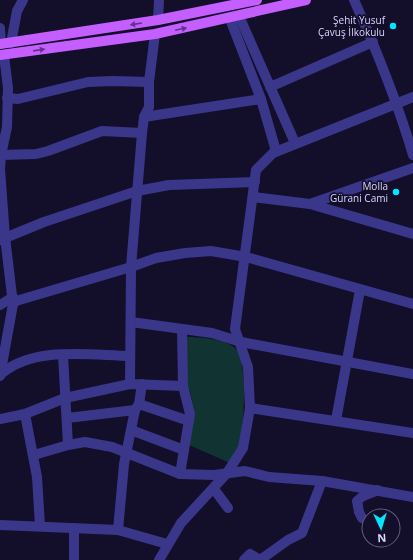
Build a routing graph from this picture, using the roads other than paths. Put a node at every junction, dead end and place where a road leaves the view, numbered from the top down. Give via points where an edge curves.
1 (23, 0) edge
2 (159, 0) edge
3 (306, 0) edge
4 (354, 0) edge
5 (246, 1) edge
6 (234, 17) junction
7 (158, 20) junction
8 (0, 28) edge
9 (155, 34) junction
10 (373, 42) junction
11 (4, 44) edge
12 (2, 55) edge
13 (149, 82) junction
14 (270, 87) junction
15 (4, 88) edge
16 (413, 97) edge
17 (7, 98) junction
18 (261, 99) junction
19 (398, 103) junction
20 (144, 117) junction
21 (142, 133) junction
22 (295, 143) junction
23 (276, 151) junction
24 (1, 155) edge
25 (413, 155) edge
26 (413, 168) edge
27 (0, 170) edge
28 (255, 182) junction
29 (137, 191) junction
30 (253, 197) junction
31 (310, 204) junction
32 (2, 209) edge
33 (413, 234) edge
34 (2, 238) edge
35 (246, 257) junction
36 (131, 267) junction
37 (360, 290) junction
38 (13, 301) junction
39 (413, 304) edge
40 (0, 305) edge
41 (131, 322) junction
42 (182, 329) junction
43 (4, 337) edge
44 (241, 342) junction
45 (63, 355) junction
46 (129, 356) junction
47 (346, 362) junction
48 (413, 374) edge
49 (0, 375) edge
50 (130, 384) junction
51 (142, 384) junction
52 (182, 386) junction
53 (65, 398) junction
54 (137, 407) junction
55 (250, 408) junction
56 (25, 414) junction
57 (67, 418) junction
58 (0, 419) edge
59 (336, 420) junction
60 (189, 421) junction
61 (131, 430) junction
62 (413, 433) edge
63 (68, 445) junction
64 (184, 450) junction
65 (127, 453) junction
66 (34, 456) junction
67 (227, 473) junction
68 (180, 474) junction
69 (322, 481) junction
70 (214, 489) junction
71 (378, 490) junction
72 (413, 497) edge
73 (228, 508) dead end
74 (361, 516) edge
75 (0, 525) edge
76 (40, 526) junction
77 (74, 528) junction
78 (118, 530) junction
79 (167, 544) junction
80 (74, 560) edge
81 (160, 560) edge
82 (244, 560) edge

1 - 11 street
2 - 7 street
3 - 6 main road
4 - 10 street
5 - 7 main road
9 -> 6 main road
6 - 14 street
6 - 18 street
7 -> 11 main road
8 - 11 street
12 -> 9 main road
9 - 13 street
10 - 14 street
10 - 19 street
12 - 15 street
13 - 17 street via 88,82 18,99
13 - 20 street via 149,107
14 - 22 street
15 - 17 street
16 - 19 street
17 - 24 street via 7,127
18 - 20 street
18 - 23 street
19 - 22 street
19 - 25 street
20 - 21 street
21 - 24 street via 102,130 36,154
21 - 29 street
22 - 23 street
23 - 28 street via 256,170
24 - 27 street
26 - 31 street
27 - 32 street
28 - 29 street via 169,184
28 - 30 street
29 - 34 street
29 - 36 street
30 - 31 street
30 - 35 street
31 - 33 street
32 - 34 street
34 - 38 street
35 - 36 street via 211,252 186,253 156,258
35 - 37 street
35 - 44 street via 236,329
36 - 38 street
36 - 41 street
37 - 39 street
37 - 47 street
38 - 40 street
38 - 43 street
41 - 42 street
41 - 46 street
42 - 44 street via 212,333
42 - 52 street
43 - 49 street
44 - 47 street
44 - 55 street via 248,367
45 - 46 street
45 - 49 street via 32,358
45 - 53 street
46 - 50 street
47 - 48 street
47 - 59 street
50 - 51 street
50 - 53 street
51 - 52 street
51 - 54 street
52 - 60 street via 190,414
53 - 56 street
53 - 57 street
54 - 57 street
54 - 60 street
54 - 61 street
55 - 59 street
55 - 67 street via 243,448
56 - 58 street
56 - 66 street
57 - 63 street
59 - 62 street
60 - 64 street
61 - 64 street
61 - 65 street
63 - 65 street via 85,442 112,447
63 - 66 street
64 - 68 street
65 - 68 street
65 - 78 street
66 - 76 street via 38,477
67 - 68 street via 214,476
67 - 69 street via 245,471 269,477
67 - 70 street
69 - 71 street
69 - 82 street via 302,532 260,560 250,554
70 - 73 street
70 - 79 street via 181,523
71 - 72 street
71 - 74 street via 357,501
75 - 76 street
76 - 77 street
77 - 78 street
77 - 80 street
78 - 79 street
79 - 81 street

